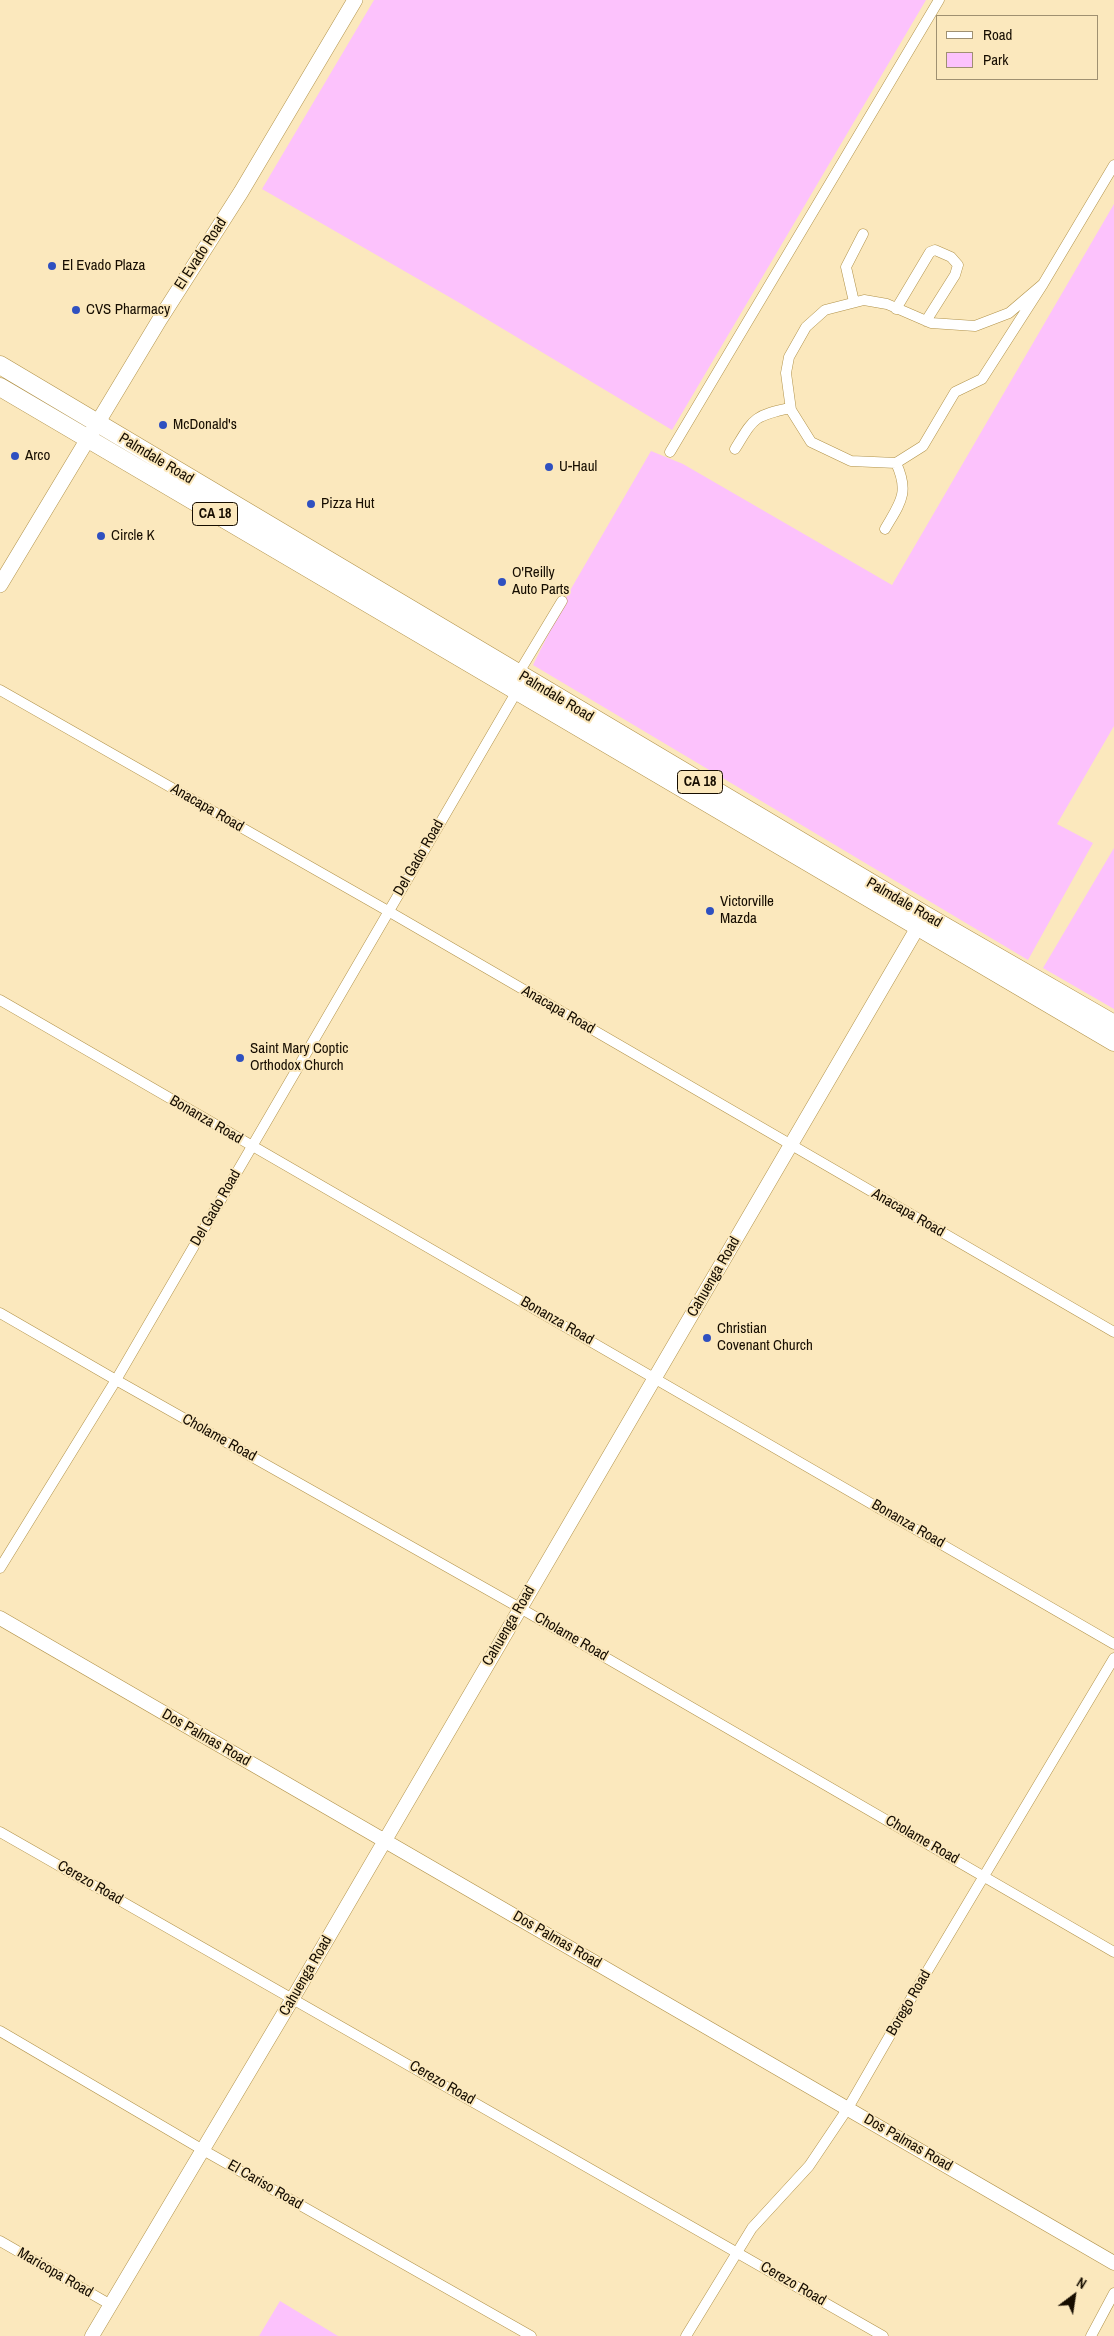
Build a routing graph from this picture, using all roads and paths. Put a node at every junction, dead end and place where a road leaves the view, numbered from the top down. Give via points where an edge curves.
1 (355, 0) edge
2 (940, 0) edge
3 (1114, 165) edge
4 (863, 234) dead end
5 (1043, 284) junction
6 (854, 302) junction
7 (896, 308) junction
8 (926, 321) junction
9 (0, 366) edge
10 (0, 387) edge
11 (790, 408) junction
12 (97, 423) junction
13 (88, 438) junction
14 (735, 449) dead end
15 (670, 452) dead end
16 (896, 463) junction
17 (884, 528) dead end
18 (0, 585) edge
19 (562, 601) dead end
20 (518, 683) junction
21 (0, 690) edge
22 (388, 911) junction
23 (921, 922) junction
24 (0, 1000) edge
25 (1114, 1024) edge
26 (1114, 1042) edge
27 (791, 1145) junction
28 (252, 1146) junction
29 (0, 1313) edge
30 (1114, 1332) edge
31 (655, 1377) junction
32 (116, 1380) junction
33 (0, 1568) edge
34 (520, 1608) junction
35 (0, 1618) edge
36 (1114, 1644) edge
37 (1114, 1658) edge
38 (0, 1832) edge
39 (385, 1841) junction
40 (984, 1876) junction
41 (1114, 1952) edge
42 (293, 1998) junction
43 (0, 2031) edge
44 (848, 2108) junction
45 (203, 2150) junction
46 (0, 2241) edge
47 (737, 2252) junction
48 (1114, 2262) edge
49 (1114, 2293) edge
50 (111, 2305) junction
51 (92, 2336) edge
52 (531, 2336) edge
53 (686, 2336) edge
54 (883, 2336) edge
55 (1090, 2336) edge

1 - 12 main road, El Evado Road via 241,192
2 - 15 street
3 - 5 street
4 - 6 street via 846,267
5 - 8 street via 1009,313 975,326
5 - 16 street via 982,379 954,392 923,446
6 - 7 street via 864,300
6 - 11 street via 825,310 806,327 796,342 786,373
7 - 8 street
7 - 8 street via 930,252 935,250 958,265
9 - 12 highway, Palmdale Road / CA 18
10 - 13 highway, Palmdale Road / CA 18
11 - 14 street via 757,416
11 - 16 street via 811,442 851,462
12 - 13 main road, El Evado Road
12 - 20 highway, Palmdale Road / CA 18
13 - 18 main road, El Evado Road
13 - 20 highway, Palmdale Road / CA 18
16 - 17 street via 903,479 903,493
19 - 20 street, Del Gado Road
20 - 22 street, Del Gado Road
20 - 23 highway, Palmdale Road / CA 18
21 - 22 street, Anacapa Road
22 - 27 street, Anacapa Road
22 - 28 street, Del Gado Road
23 - 25 highway, Palmdale Road / CA 18
23 - 26 highway, Palmdale Road / CA 18
23 - 27 street, Cahuenga Road
24 - 28 street, Bonanza Road
27 - 30 street, Anacapa Road
27 - 31 street, Cahuenga Road
28 - 31 street, Bonanza Road
28 - 32 street, Del Gado Road
29 - 32 street, Cholame Road
31 - 34 street, Cahuenga Road
31 - 36 street, Bonanza Road
32 - 33 street, Del Gado Road
32 - 34 street, Cholame Road
34 - 39 street, Cahuenga Road
34 - 40 street, Cholame Road
35 - 39 street, Dos Palmas Road
37 - 40 street, Borego Road
38 - 42 street, Cerezo Road
39 - 42 street, Cahuenga Road
39 - 44 street, Dos Palmas Road
40 - 41 street, Cholame Road
40 - 44 street, Borego Road
42 - 45 street, Cahuenga Road
42 - 47 street, Cerezo Road
43 - 45 street, El Cariso Road
44 - 47 street, Borego Road via 809,2166 752,2228
44 - 48 street, Dos Palmas Road
45 - 50 street, Cahuenga Road
45 - 52 street, El Cariso Road
46 - 50 street, Maricopa Road
47 - 53 street, Borego Road
47 - 54 street, Cerezo Road
49 - 55 street
50 - 51 street, Cahuenga Road

